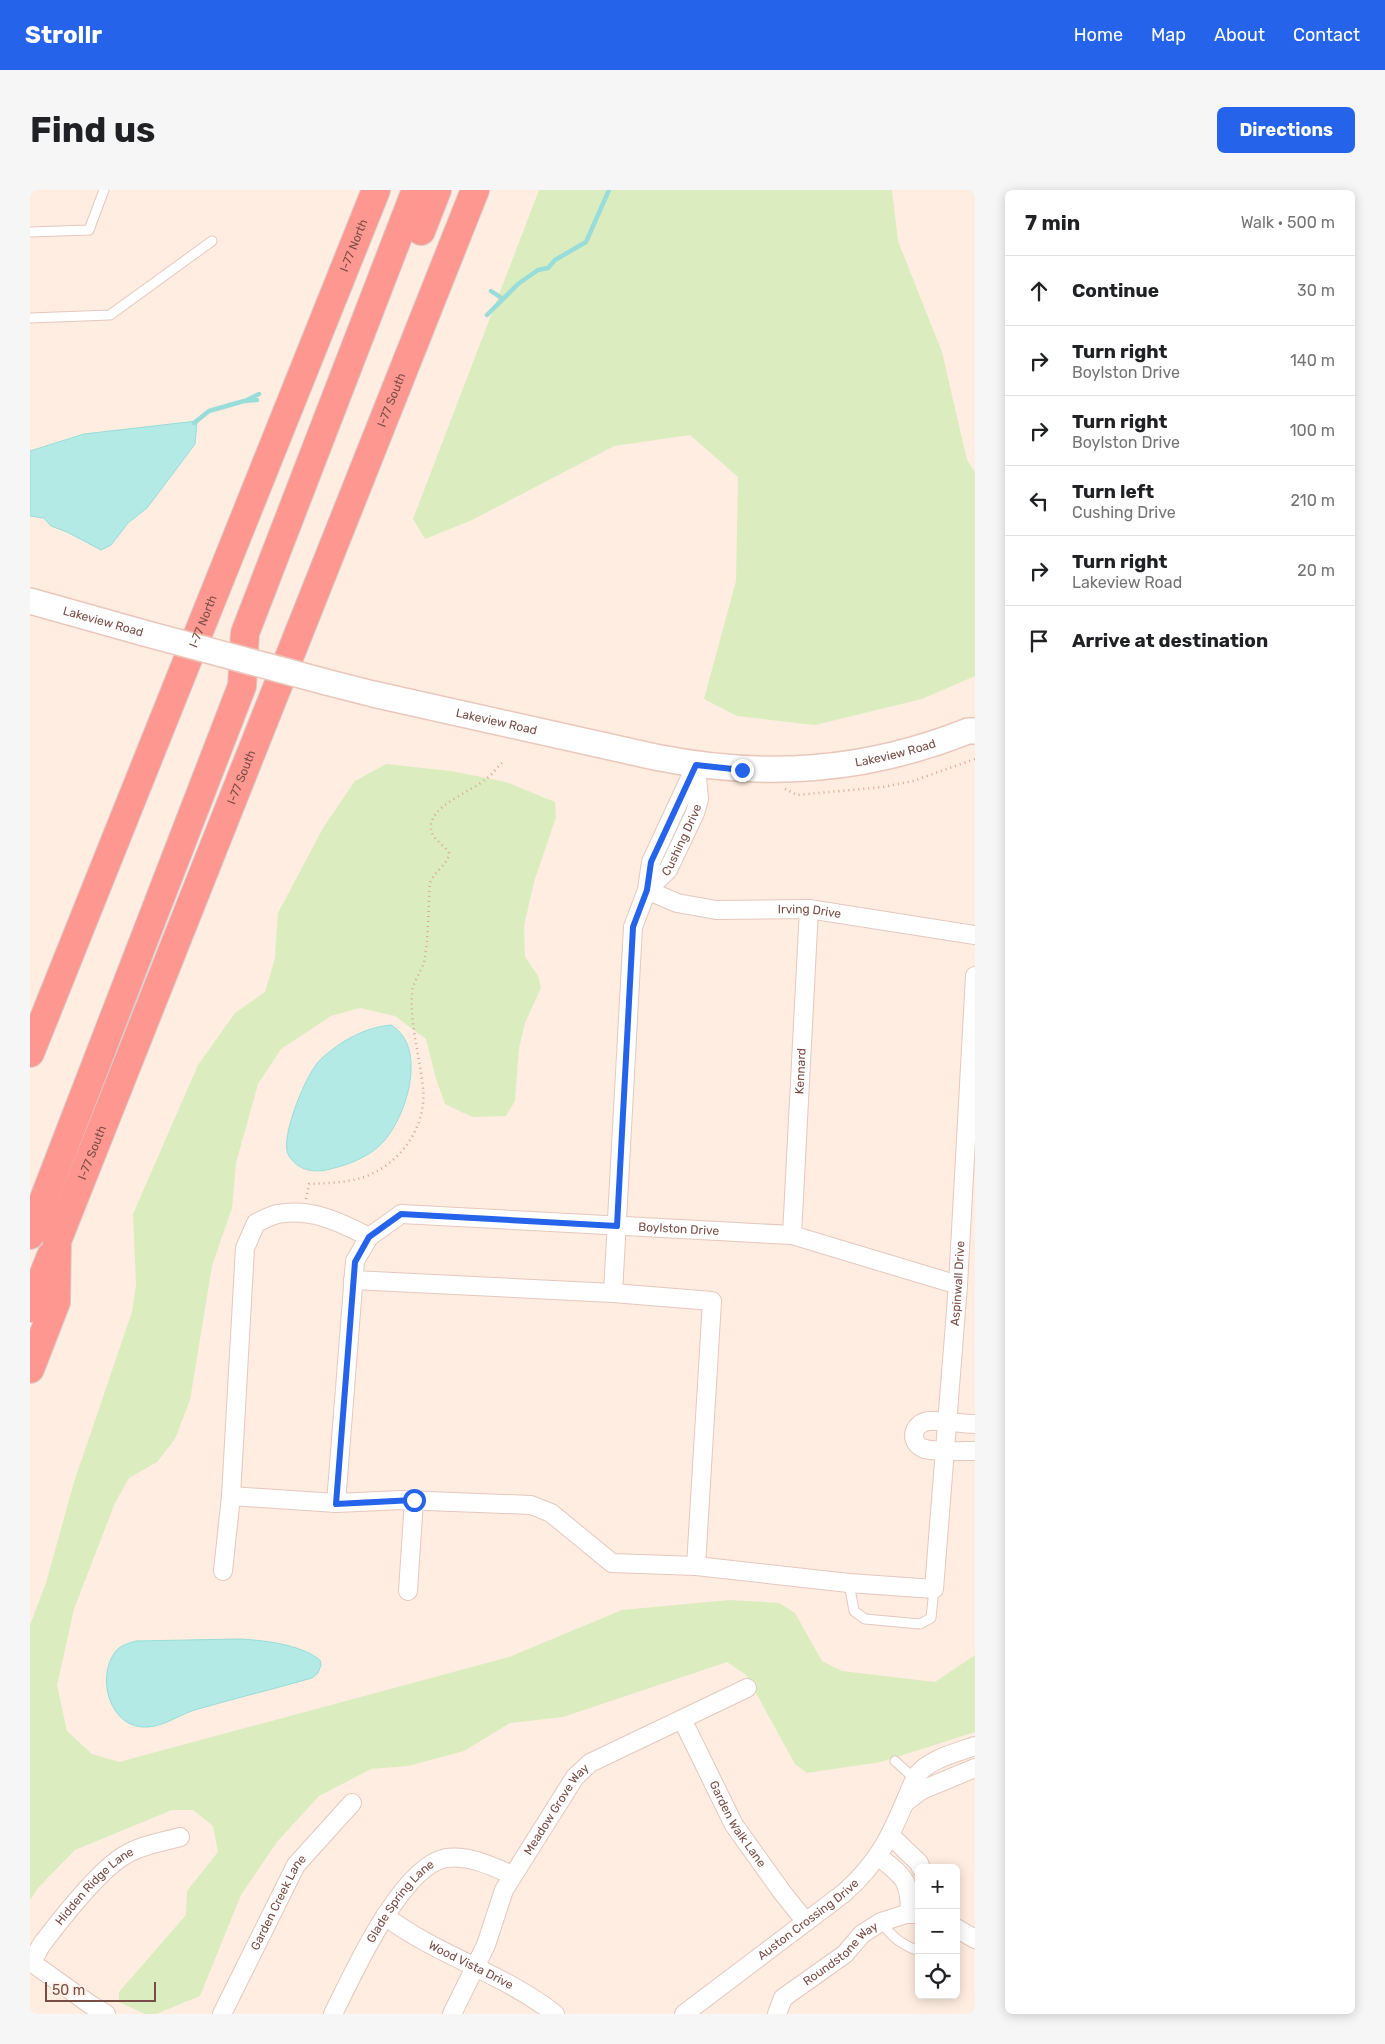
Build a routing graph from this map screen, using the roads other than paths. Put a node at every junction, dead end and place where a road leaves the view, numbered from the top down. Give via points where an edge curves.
1 (104, 190) edge
2 (376, 190) edge
3 (416, 190) edge
4 (437, 190) edge
5 (475, 190) edge
6 (30, 232) edge
7 (212, 241) dead end
8 (30, 318) edge
9 (269, 596) junction
10 (30, 601) edge
11 (243, 660) junction
12 (218, 723) junction
13 (973, 727) edge
14 (696, 765) junction
15 (647, 890) junction
16 (809, 909) junction
17 (975, 935) edge
18 (975, 976) edge
19 (30, 1053) edge
20 (30, 1182) edge
21 (617, 1226) junction
22 (792, 1234) junction
23 (30, 1235) edge
24 (369, 1237) junction
25 (57, 1241) junction
26 (353, 1280) junction
27 (958, 1285) junction
28 (613, 1293) junction
29 (30, 1308) edge
30 (30, 1369) edge
31 (948, 1422) junction
32 (975, 1424) edge
33 (945, 1450) junction
34 (975, 1451) edge
35 (231, 1496) junction
36 (414, 1500) junction
37 (336, 1504) junction
38 (696, 1566) junction
39 (223, 1571) dead end
40 (849, 1583) junction
41 (934, 1589) junction
42 (408, 1591) dead end
43 (747, 1688) dead end
44 (682, 1719) junction
45 (975, 1746) edge
46 (895, 1761) dead end
47 (975, 1768) edge
48 (915, 1779) junction
49 (907, 1801) junction
50 (352, 1803) dead end
51 (891, 1836) junction
52 (180, 1837) dead end
53 (878, 1856) junction
54 (919, 1864) edge
55 (512, 1875) junction
56 (914, 1914) edge
57 (385, 1916) junction
58 (806, 1922) junction
59 (882, 1922) junction
60 (915, 1950) edge
61 (31, 1963) edge
62 (476, 1967) junction
63 (106, 2014) edge
64 (222, 2014) edge
65 (333, 2014) edge
66 (452, 2014) edge
67 (555, 2014) edge
68 (684, 2014) edge
69 (777, 2014) edge

1 - 6 lane via 89,230
2 - 19 highway, I-77 North
3 - 9 highway
4 - 9 highway
5 - 25 highway, I-77 South
7 - 8 lane via 110,315
9 - 11 highway via 262,638
10 - 11 main road, Lakeview Road, bridge
11 - 12 highway via 242,686
11 - 14 main road, Lakeview Road, bridge via 373,694
12 - 20 highway
12 - 23 highway
13 - 14 main road, Lakeview Road via 908,751 857,763 765,770
14 - 15 street, Cushing Drive via 699,799 695,813 668,870
15 - 16 street, Irving Drive via 677,903 716,910
15 - 21 street, Cushing Drive via 633,927
16 - 17 street, Irving Drive
16 - 22 street, Kennard
18 - 27 street, Aspinwall Drive
21 - 22 street, Boylston Drive
21 - 24 street, Boylston Drive via 401,1214
21 - 28 street, Cushing Drive
22 - 27 street, Boylston Drive
24 - 26 street, Boylston Drive via 355,1262
24 - 35 street via 334,1219 304,1212 277,1214 256,1223 245,1248
25 - 29 highway
25 - 30 highway, I-77 South via 56,1302
26 - 28 street
26 - 37 street, Boylston Drive
27 - 31 street, Aspinwall Drive
28 - 38 street via 712,1301
31 - 32 street
31 - 33 street, Aspinwall Drive
31 - 33 street via 919,1424 913,1438 918,1446
33 - 34 street
33 - 41 street, Aspinwall Drive
35 - 37 street
35 - 39 street
36 - 37 street
36 - 38 street via 532,1505 550,1513 612,1563
36 - 42 street
38 - 40 street
40 - 41 street
40 - 41 lane via 854,1611 865,1619 920,1624 931,1618
43 - 44 street, Meadow Grove Way
44 - 55 street, Meadow Grove Way via 590,1763 582,1770
44 - 58 street, Garden Walk Lane via 734,1825
45 - 48 street, Auston Crossing Drive via 929,1764
46 - 48 lane
47 - 49 street via 922,1790
48 - 49 street, Auston Crossing Drive
49 - 51 street, Auston Crossing Drive
50 - 64 street, Garden Creek Lane via 296,1865
51 - 53 street, Auston Crossing Drive
51 - 54 street
52 - 61 street, Hidden Ridge Lane via 138,1848 109,1867 48,1936
53 - 56 street via 908,1886
53 - 58 street, Auston Crossing Drive via 862,1877
55 - 57 street, Glade Spring Lane via 468,1858 446,1858 434,1862 419,1875
55 - 62 street, Meadow Grove Way
56 - 59 street, Roundstone Way
57 - 62 street, Wood Vista Drive
57 - 65 street, Glade Spring Lane
58 - 68 street, Auston Crossing Drive
59 - 60 lane via 892,1936
59 - 69 street, Roundstone Way via 862,1934 845,1954 783,1998
61 - 63 street
62 - 66 street, Meadow Grove Way
62 - 67 street, Wood Vista Drive via 538,2000

